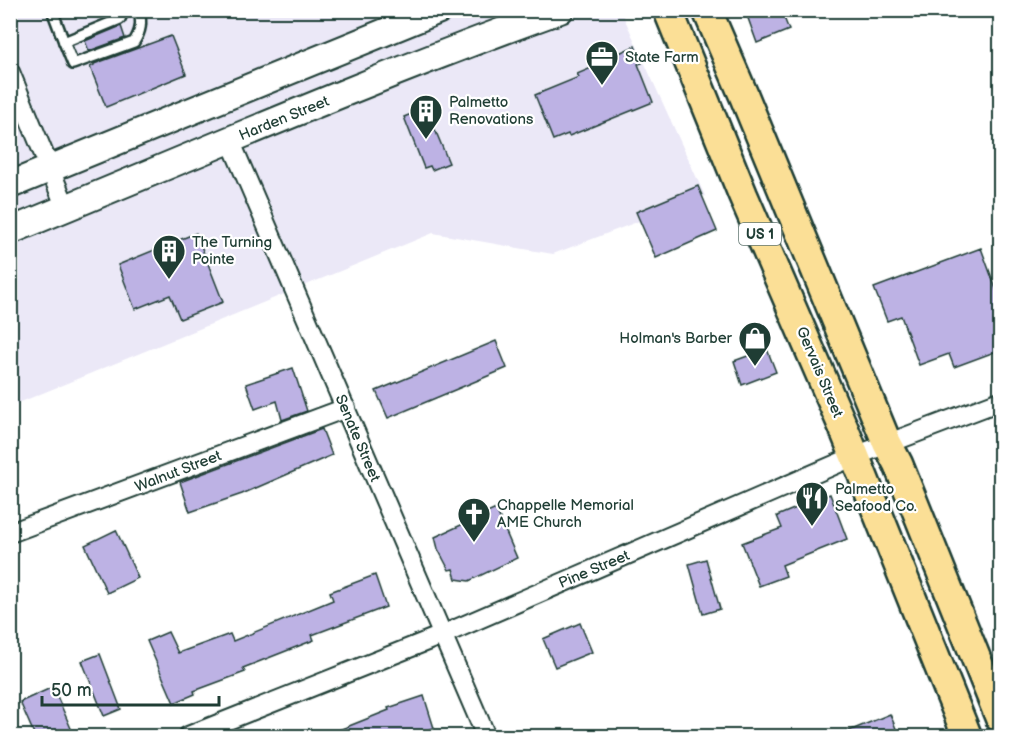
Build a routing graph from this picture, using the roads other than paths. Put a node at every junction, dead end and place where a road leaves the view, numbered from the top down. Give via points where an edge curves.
1 (52, 10) edge
2 (124, 10) edge
3 (139, 10) edge
4 (439, 10) edge
5 (560, 10) edge
6 (668, 10) edge
7 (706, 10) edge
8 (64, 42) junction
9 (10, 72) edge
10 (230, 140) junction
11 (50, 168) junction
12 (10, 185) edge
13 (66, 208) junction
14 (10, 231) edge
15 (1000, 402) edge
16 (346, 408) junction
17 (887, 443) junction
18 (855, 456) junction
19 (10, 533) edge
20 (442, 635) junction
21 (1000, 718) edge
22 (188, 736) edge
23 (486, 736) edge
24 (967, 736) edge

1 - 8 lane
2 - 8 lane via 120,19
3 - 8 lane via 140,33 134,42 73,64
4 - 11 main road
5 - 10 main road, Harden Street
6 - 18 main road, Gervais Street / US 1
7 - 17 main road, US 1
9 - 11 street
10 - 13 main road, Harden Street
10 - 16 street, Senate Street
11 - 12 main road
11 - 13 street
13 - 14 main road, Harden Street
15 - 17 street, Pine Street
16 - 19 street, Walnut Street
16 - 20 street, Senate Street
17 - 18 street, Pine Street
17 - 21 main road, US 1
18 - 20 street, Pine Street
18 - 24 main road, Gervais Street / US 1
20 - 22 street, Pine Street
20 - 23 street, Senate Street

